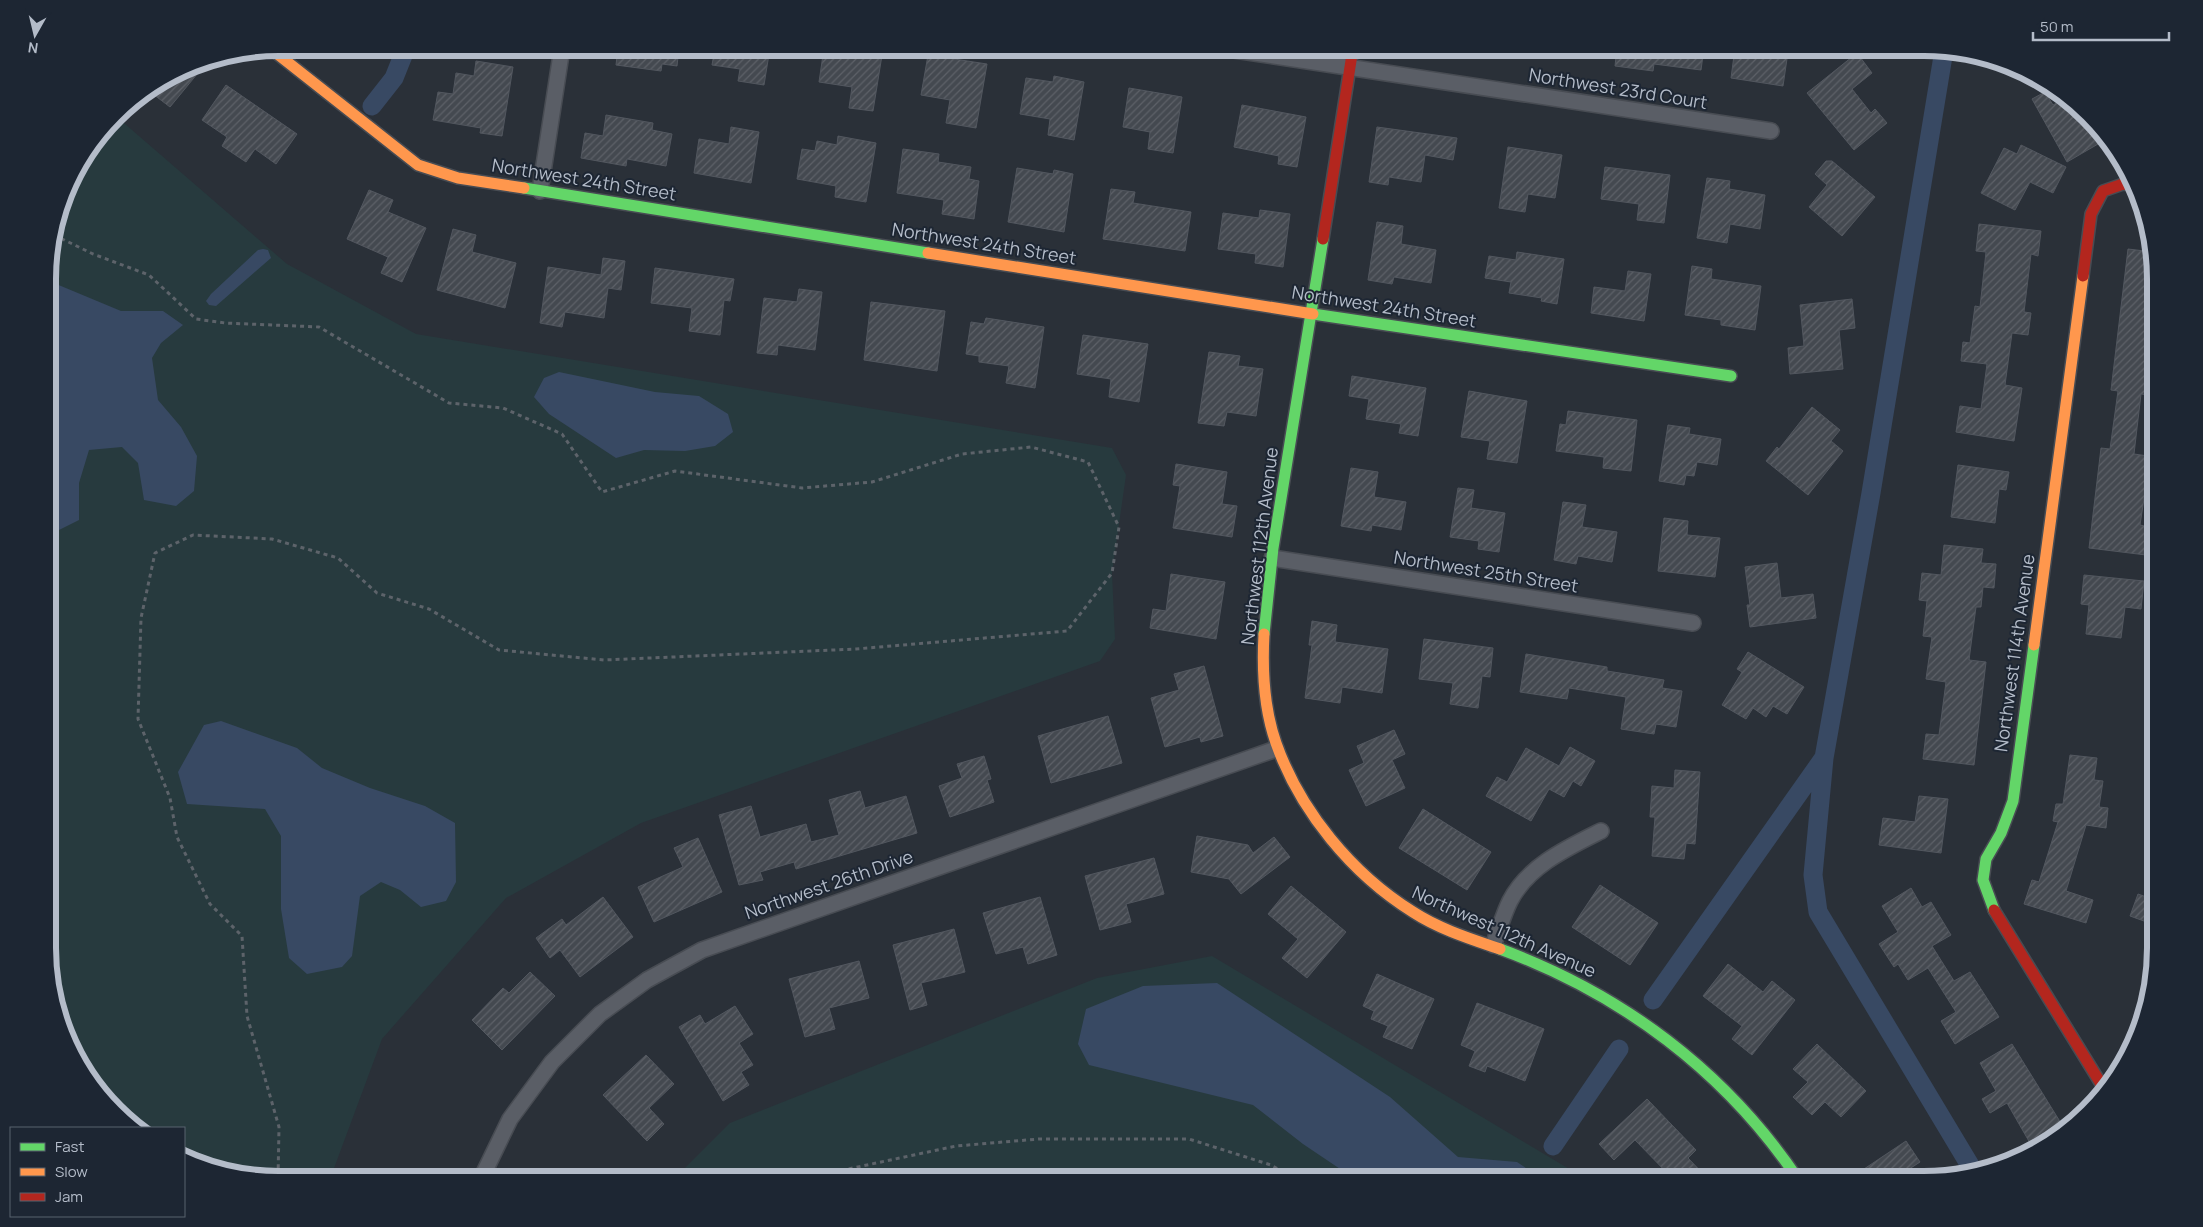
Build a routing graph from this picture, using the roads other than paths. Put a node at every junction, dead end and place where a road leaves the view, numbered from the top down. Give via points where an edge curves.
1 (281, 56) edge
2 (561, 56) edge
3 (1273, 56) edge
4 (1352, 56) edge
5 (1350, 68) junction
6 (1771, 131) dead end
7 (2125, 184) edge
8 (540, 191) junction
9 (1310, 314) junction
10 (1731, 376) dead end
11 (1272, 558) junction
12 (1693, 623) dead end
13 (1276, 749) junction
14 (1601, 831) dead end
15 (1494, 945) junction
16 (2101, 1084) edge
17 (485, 1171) edge
18 (1792, 1171) edge

1 - 8 street, Northwest 24th Street via 418,165 458,178
2 - 8 street
3 - 5 street, Northwest 23rd Court
4 - 5 street, Northwest 112th Avenue
5 - 6 street, Northwest 23rd Court
5 - 9 street, Northwest 112th Avenue
7 - 16 street, Northwest 114th Avenue via 2103,191 2091,214 2013,801 2001,833 1986,859 1983,880 1990,903
8 - 9 street, Northwest 24th Street
9 - 10 street, Northwest 24th Street
9 - 11 street, Northwest 112th Avenue
11 - 12 street, Northwest 25th Street
11 - 13 street, Northwest 112th Avenue via 1264,658 1267,710
13 - 15 street, Northwest 112th Avenue via 1315,820 1394,902 1440,927
13 - 17 street, Northwest 26th Drive via 702,950 647,980 600,1014 552,1062 510,1119
14 - 15 street via 1556,853 1532,874 1510,900
15 - 18 street, Northwest 112th Avenue via 1585,986 1667,1038 1733,1096

